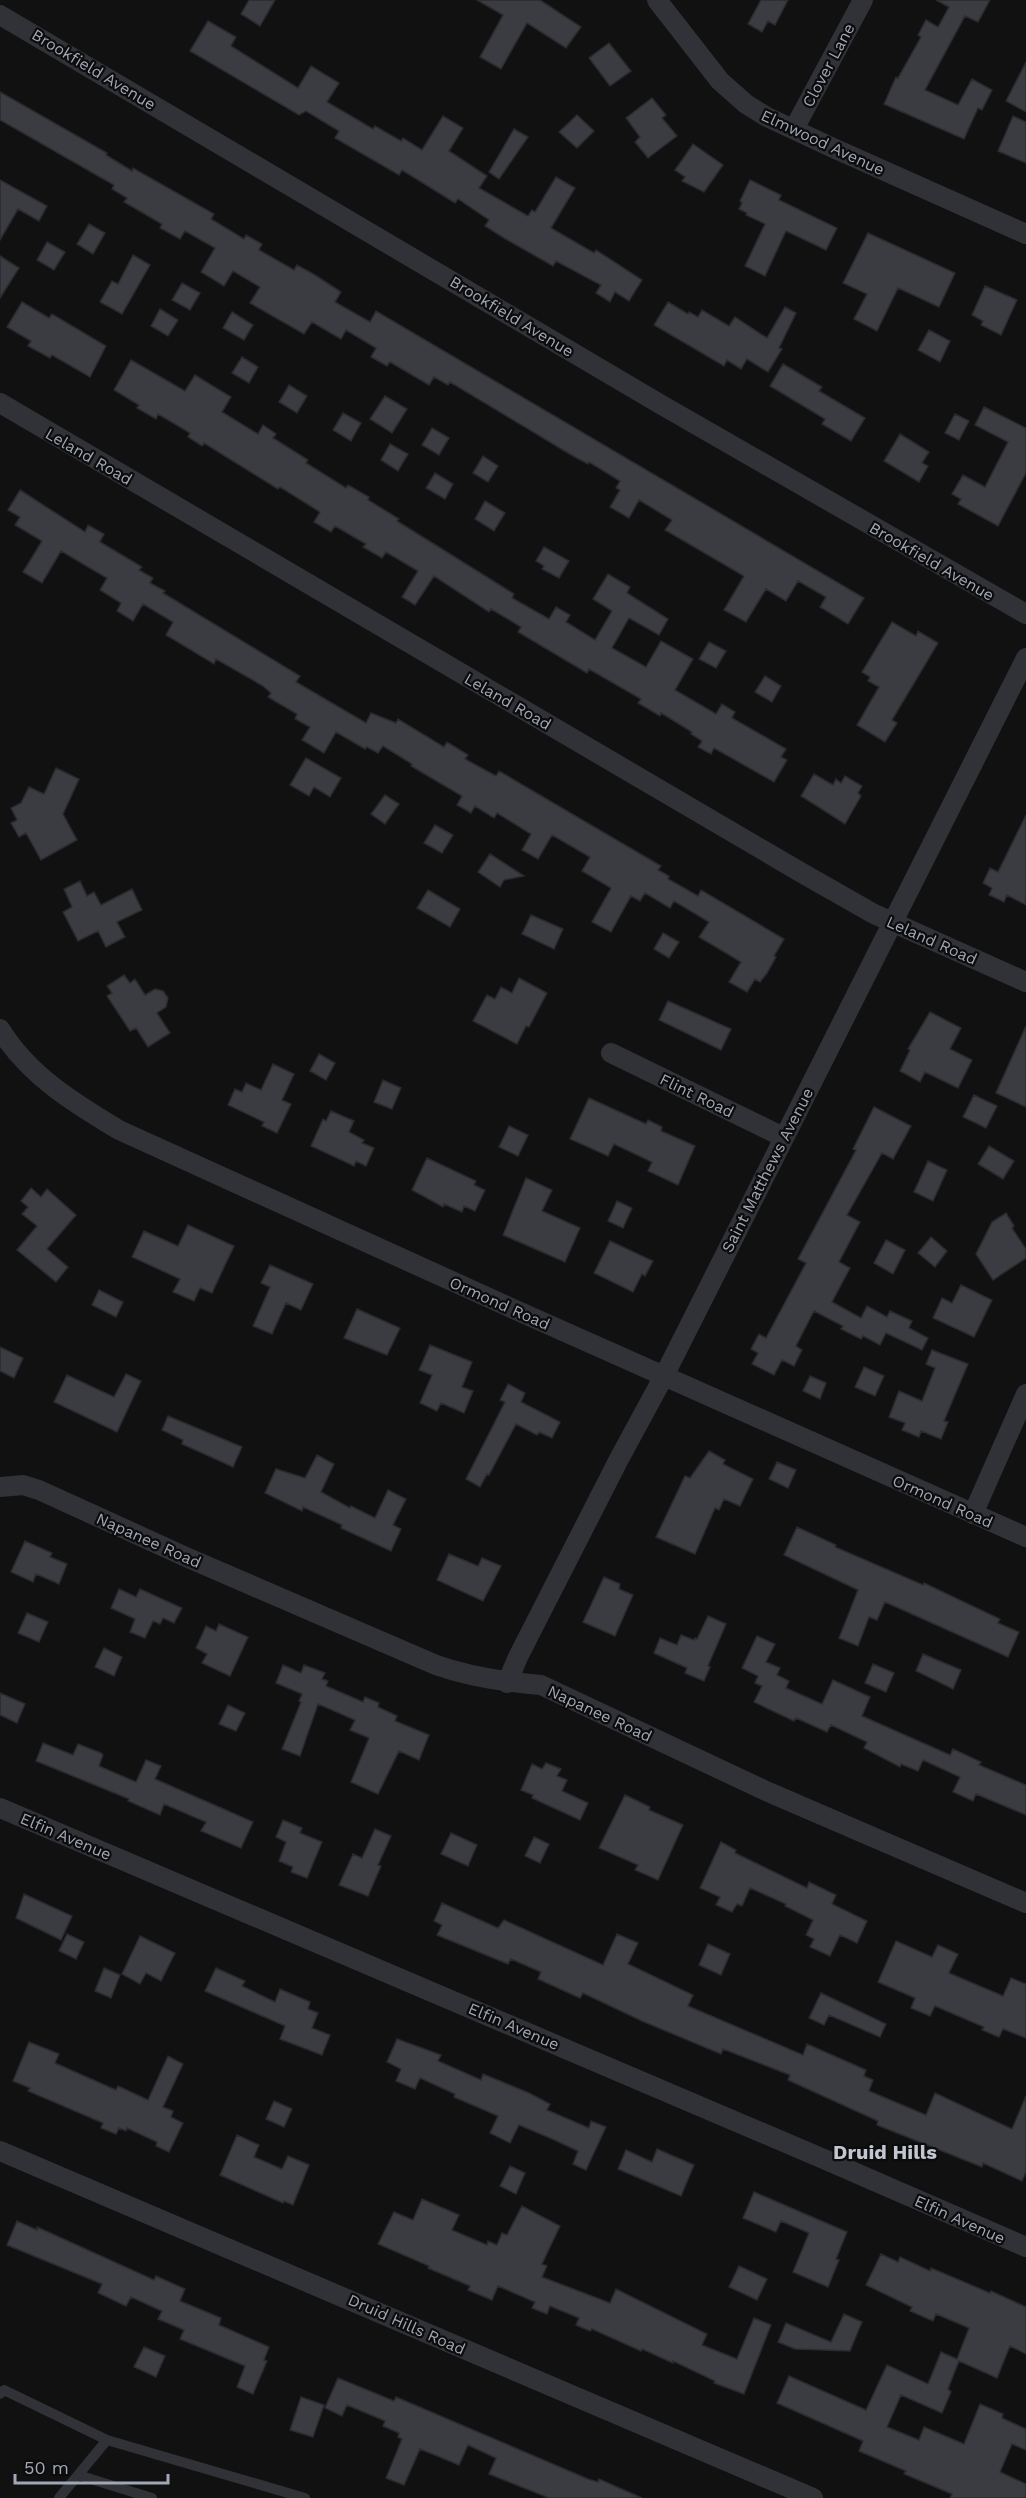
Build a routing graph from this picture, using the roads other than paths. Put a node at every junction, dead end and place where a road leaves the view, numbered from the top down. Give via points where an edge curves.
1 (657, 0) edge
2 (862, 0) edge
3 (0, 15) edge
4 (794, 129) junction
5 (1026, 234) edge
6 (0, 403) edge
7 (1026, 614) edge
8 (1026, 657) edge
9 (892, 922) junction
10 (1026, 982) edge
11 (0, 1029) edge
12 (611, 1053) dead end
13 (783, 1137) junction
14 (664, 1376) junction
15 (1026, 1395) edge
16 (0, 1487) edge
17 (973, 1514) junction
18 (1026, 1537) edge
19 (507, 1683) junction
20 (0, 1808) edge
21 (1026, 1903) edge
22 (0, 2151) edge
23 (1026, 2247) edge
24 (0, 2394) edge
25 (107, 2440) junction
26 (78, 2475) junction
27 (278, 2489) junction
28 (59, 2498) edge
29 (152, 2498) edge
30 (266, 2498) edge
31 (305, 2498) edge
32 (813, 2498) edge

1 - 4 street, Elmwood Avenue via 730,91 767,117
2 - 4 street, Clover Lane
3 - 7 street, Brookfield Avenue via 670,410
4 - 5 street, Elmwood Avenue
6 - 9 street, Leland Road
8 - 9 street, Saint Matthews Avenue
9 - 10 street, Leland Road
9 - 13 street, Saint Matthews Avenue
11 - 14 street, Ormond Road via 31,1068 70,1100 119,1130
12 - 13 street, Flint Road
13 - 14 street, Saint Matthews Avenue
14 - 17 street, Ormond Road
14 - 19 street, Saint Matthews Avenue via 613,1469
15 - 17 street
16 - 19 street, Napanee Road via 23,1485 39,1490 436,1665
17 - 18 street, Ormond Road
19 - 21 street, Napanee Road via 541,1685 766,1791
20 - 23 street, Elfin Avenue
22 - 32 street, Druid Hills Road
24 - 25 lane via 4,2390
25 - 26 lane
25 - 27 lane
26 - 28 lane
26 - 29 lane
27 - 30 lane
27 - 31 lane

